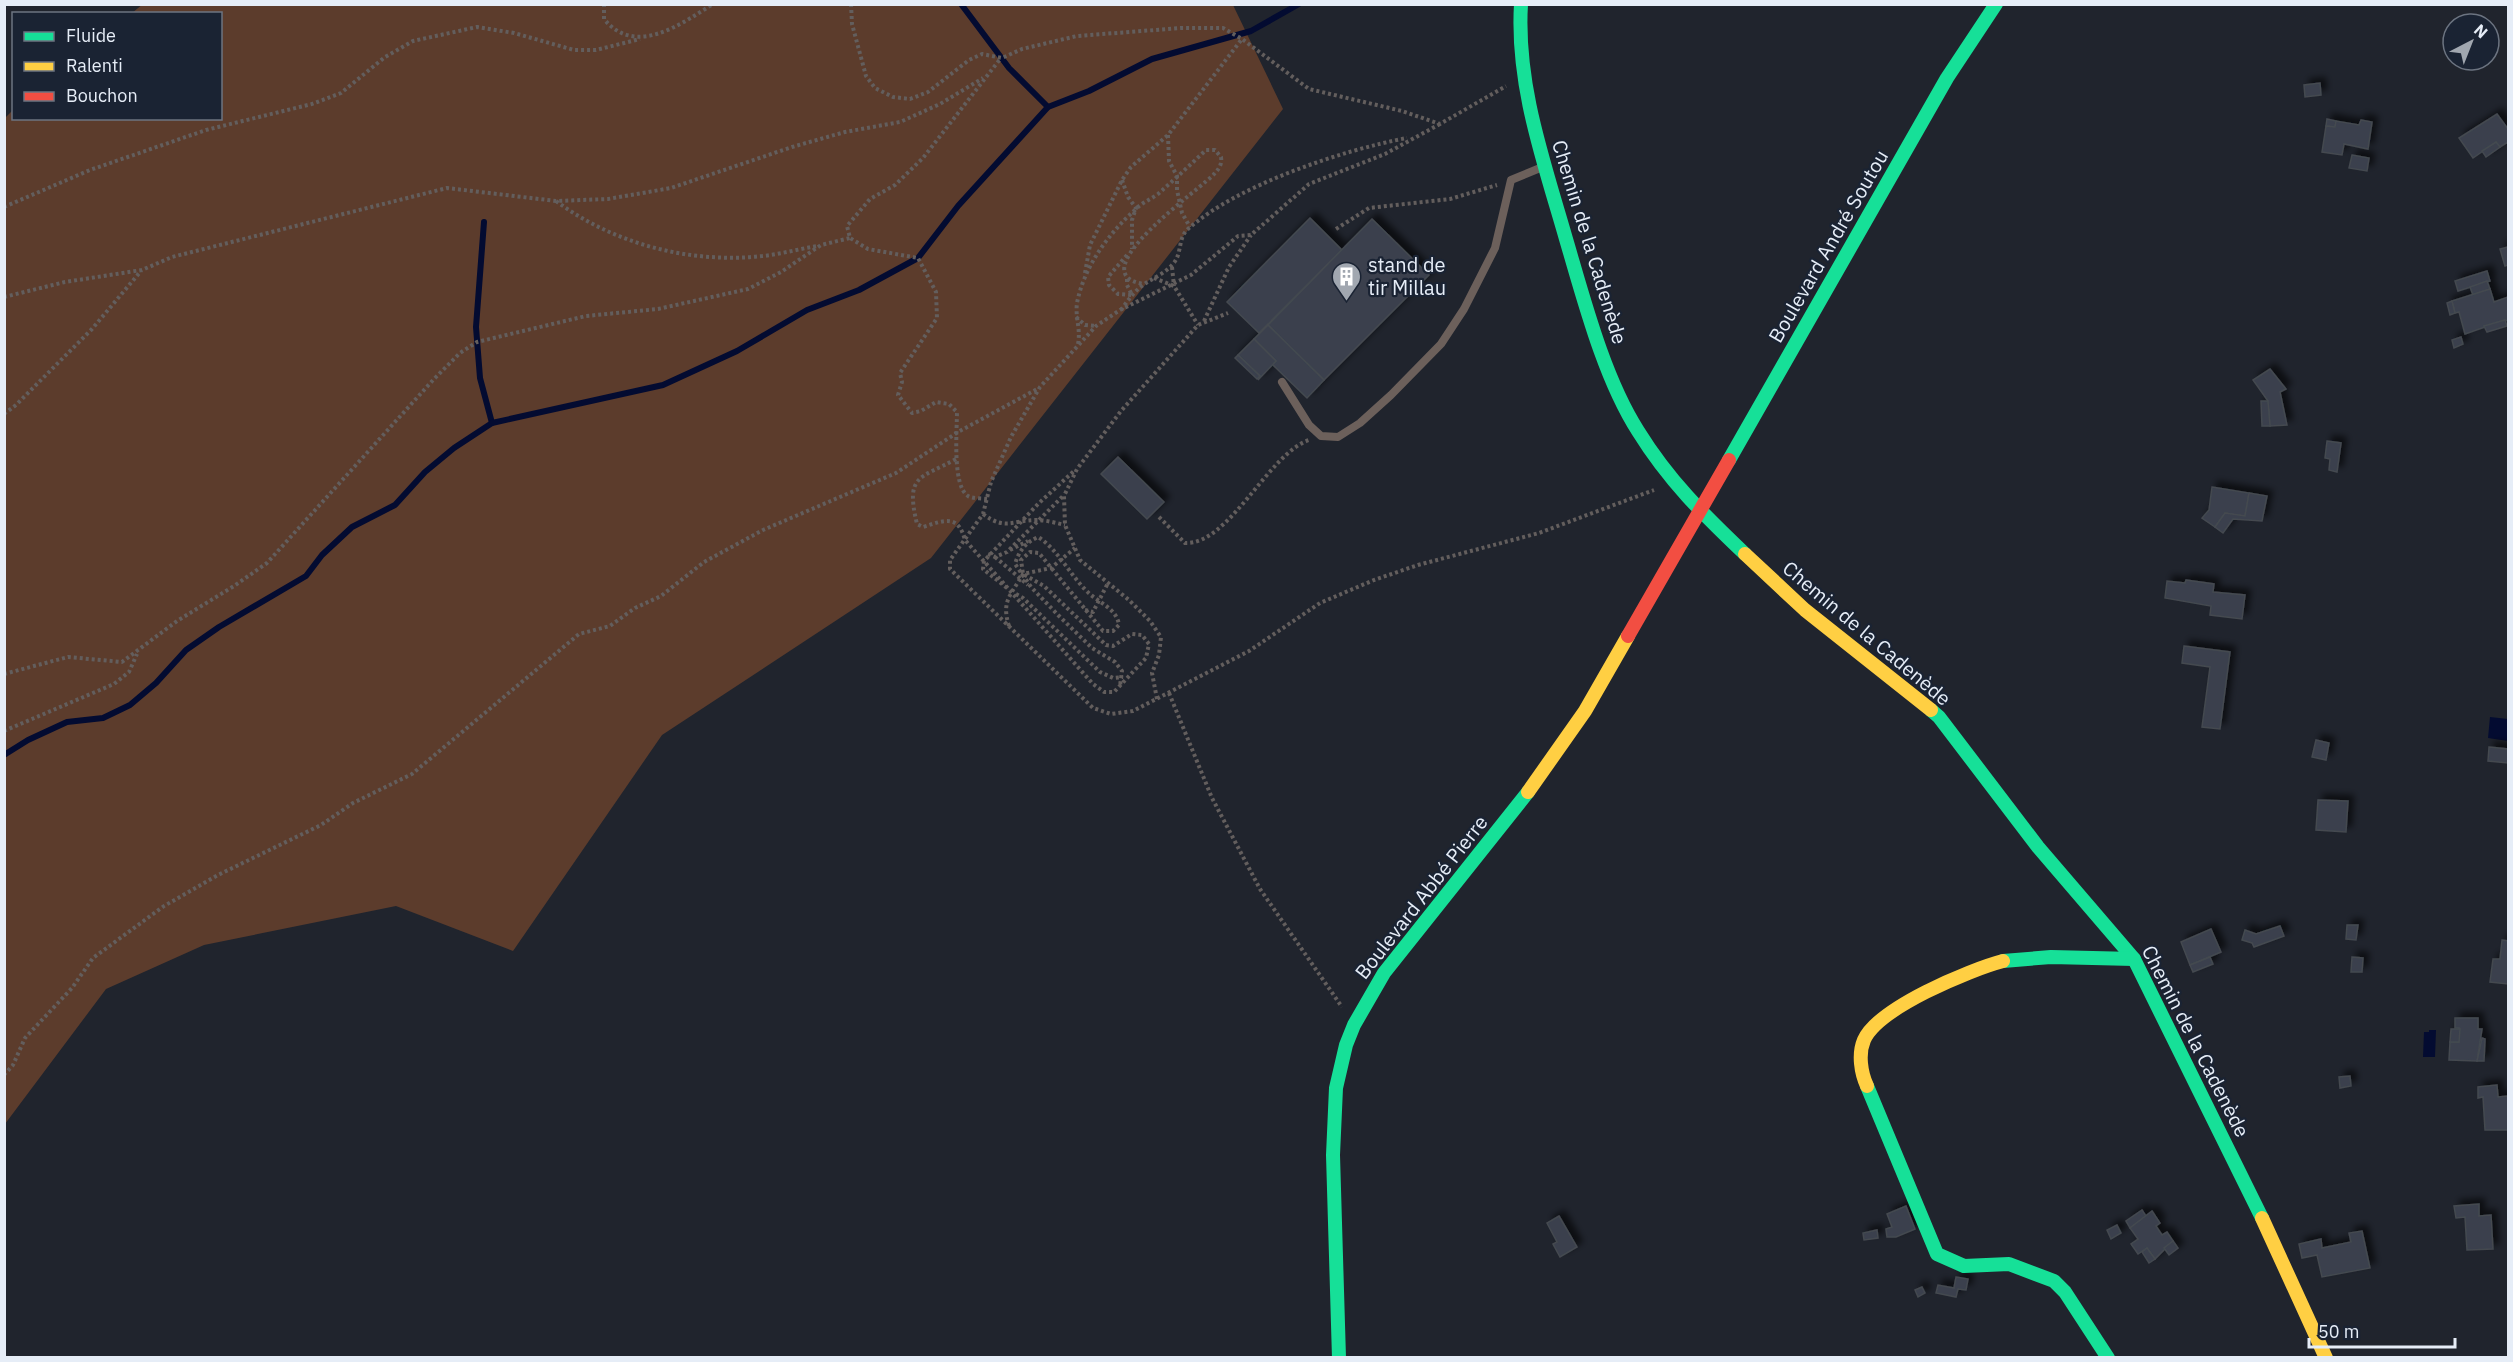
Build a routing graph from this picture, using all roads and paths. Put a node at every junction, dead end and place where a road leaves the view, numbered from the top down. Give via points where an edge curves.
1 (604, 4) edge
2 (713, 4) edge
3 (851, 4) edge
4 (1521, 4) edge
5 (1996, 4) edge
6 (640, 39) junction
7 (1242, 39) junction
8 (1002, 58) junction
9 (983, 78) junction
10 (1522, 78) junction
11 (1440, 124) junction
12 (1168, 135) junction
13 (1411, 137) junction
14 (1545, 166) junction
15 (1178, 176) junction
16 (1122, 180) junction
17 (1511, 180) junction
18 (556, 201) junction
19 (1180, 201) junction
20 (4, 207) edge
21 (1137, 208) junction
22 (1190, 227) junction
23 (1336, 229) dead end
24 (1251, 235) junction
25 (850, 238) junction
26 (821, 245) junction
27 (1132, 250) junction
28 (1127, 255) junction
29 (1172, 266) junction
30 (142, 270) junction
31 (1085, 277) junction
32 (1127, 277) junction
33 (1154, 278) junction
34 (1144, 284) junction
35 (1173, 286) junction
36 (1132, 294) junction
37 (4, 297) edge
38 (1120, 310) junction
39 (1228, 313) dead end
40 (1076, 317) junction
41 (1204, 321) junction
42 (1096, 326) junction
43 (1198, 326) junction
44 (1078, 344) junction
45 (1282, 382) dead end
46 (1040, 387) junction
47 (4, 414) edge
48 (958, 432) junction
49 (1321, 436) junction
50 (956, 459) junction
51 (1077, 469) junction
52 (1672, 482) junction
53 (1064, 496) junction
54 (987, 499) junction
55 (1699, 510) junction
56 (983, 514) junction
57 (1159, 517) dead end
58 (1036, 520) junction
59 (1020, 523) junction
60 (1065, 525) junction
61 (965, 540) junction
62 (1028, 541) junction
63 (1075, 548) junction
64 (1006, 552) junction
65 (988, 554) junction
66 (995, 557) junction
67 (1059, 560) junction
68 (984, 561) junction
69 (1051, 568) junction
70 (1022, 577) junction
71 (1108, 583) junction
72 (1013, 593) junction
73 (1099, 601) junction
74 (1084, 610) junction
75 (1009, 627) junction
76 (137, 653) junction
77 (4, 674) edge
78 (1132, 674) junction
79 (1122, 677) junction
80 (1120, 686) junction
81 (1169, 693) junction
82 (1157, 699) junction
83 (4, 731) edge
84 (2134, 959) junction
85 (1354, 1025) junction
86 (4, 1075) edge
87 (1339, 1358) edge
88 (2108, 1358) edge
89 (2326, 1358) edge

1 - 6 path via 604,19 611,29
2 - 6 path via 661,33
3 - 8 path via 852,24 866,76 875,87 893,97 910,99 928,92 982,54
4 - 10 street, Chemin de la Cadenède
5 - 55 street, Boulevard André Soutou via 1947,78
6 - 20 path via 596,50 574,50 477,27 414,41 385,57 341,93 322,101 206,130 90,170
7 - 8 path via 1223,28 1077,36 1022,49
7 - 11 path via 1310,89
7 - 12 path
8 - 9 path
9 - 18 path via 900,122 792,147 671,188 608,199
9 - 25 path via 923,158 895,185 870,199 847,226
10 - 11 path
10 - 14 street, Chemin de la Cadenède
11 - 13 path
12 - 15 path via 1169,161
12 - 16 path
13 - 22 path via 1296,171 1228,202
13 - 24 path via 1385,153 1309,184
14 - 17 lane
14 - 52 street, Chemin de la Cadenède via 1587,311 1614,382 1636,429
15 - 19 path via 1176,190
15 - 19 path via 1206,150 1215,150 1221,157 1216,172
15 - 21 path
16 - 21 path
16 - 31 path via 1090,245
17 - 23 path via 1450,199 1369,208
17 - 49 lane via 1495,248 1441,344 1360,423 1338,436
18 - 26 path via 584,221 626,240 695,256 762,256
18 - 30 path via 447,188 172,257
19 - 22 path
19 - 27 path
21 - 27 path via 1132,220
21 - 31 path via 1112,235
22 - 29 path
24 - 35 path via 1238,236 1206,265
24 - 41 path via 1229,267
25 - 26 path
25 - 48 path via 868,249 918,258 936,292 937,318 900,373 898,395 912,413 936,402 949,404 957,412
26 - 76 path via 748,289 658,309 586,316 477,342 460,353 267,563 177,621
27 - 28 path
28 - 32 path
28 - 36 path via 1108,277 1109,285 1118,294
29 - 33 path
29 - 35 path
30 - 37 path
30 - 47 path via 92,329
31 - 40 path
32 - 34 path
32 - 36 path
33 - 34 path
33 - 35 path
34 - 36 path
35 - 38 path
35 - 43 path
36 - 38 path
38 - 42 path
39 - 41 path
40 - 42 path via 1085,325
40 - 44 path via 1081,331
41 - 43 path
42 - 44 path
43 - 51 path via 1121,411
44 - 46 path
45 - 49 lane via 1309,425
46 - 48 path
46 - 54 path via 1011,437
48 - 50 path
48 - 86 path via 896,473 721,552 610,626 579,634 412,774 352,802 321,825 164,906 93,958 72,988 25,1038
49 - 57 path via 1296,449 1211,536 1197,543 1185,543
50 - 54 path via 962,490 969,497
50 - 61 path via 922,474 915,486 912,506 917,524 923,527 953,521 962,528
51 - 53 path
51 - 59 path
52 - 55 street, Chemin de la Cadenède
52 - 81 path via 1539,533 1374,580 1320,603 1249,651
53 - 58 path
53 - 60 path
54 - 56 path
55 - 84 street, Chemin de la Cadenède via 1805,610 1939,717 2038,847
55 - 85 street, Boulevard Abbé Pierre via 1565,744 1405,945
56 - 59 path via 996,523
56 - 61 path
58 - 59 path
58 - 60 path
58 - 64 path
59 - 65 path
60 - 63 path
61 - 68 path
61 - 75 path via 950,560 950,569
62 - 64 path
62 - 67 path via 1038,537
62 - 70 path via 1015,564
63 - 67 path
63 - 71 path via 1080,560
64 - 66 path
65 - 66 path
65 - 68 path
66 - 70 path
67 - 69 path
67 - 73 path
68 - 72 path via 983,569
69 - 70 path
69 - 70 path via 1039,553 1030,552 1021,560
69 - 74 path
70 - 72 path
70 - 78 path via 1044,586 1106,645 1113,646 1132,634 1142,635 1149,644 1146,658
70 - 79 path via 1092,648 1115,662
71 - 73 path
71 - 82 path via 1150,621 1161,637 1152,673
72 - 75 path via 1006,600
72 - 79 path via 1023,598 1100,672
72 - 80 path via 1093,684 1104,692 1114,692
73 - 74 path via 1093,612
73 - 74 path via 1118,618 1119,625 1113,632 1102,631
75 - 82 path via 1093,708 1111,714 1133,711
76 - 77 path via 122,662 68,657
76 - 83 path via 129,672 114,684
78 - 79 path
78 - 80 path
79 - 80 path
81 - 82 path
81 - 85 path via 1212,798 1260,889
84 - 88 street via 2056,957 2002,961 1954,978 1902,1007 1868,1033 1860,1052 1864,1079 1937,1254 1964,1266 2009,1264 2054,1281
84 - 89 street, Chemin de la Cadenède via 2238,1165
85 - 87 street, Boulevard Abbé Pierre via 1341,1065 1334,1120

